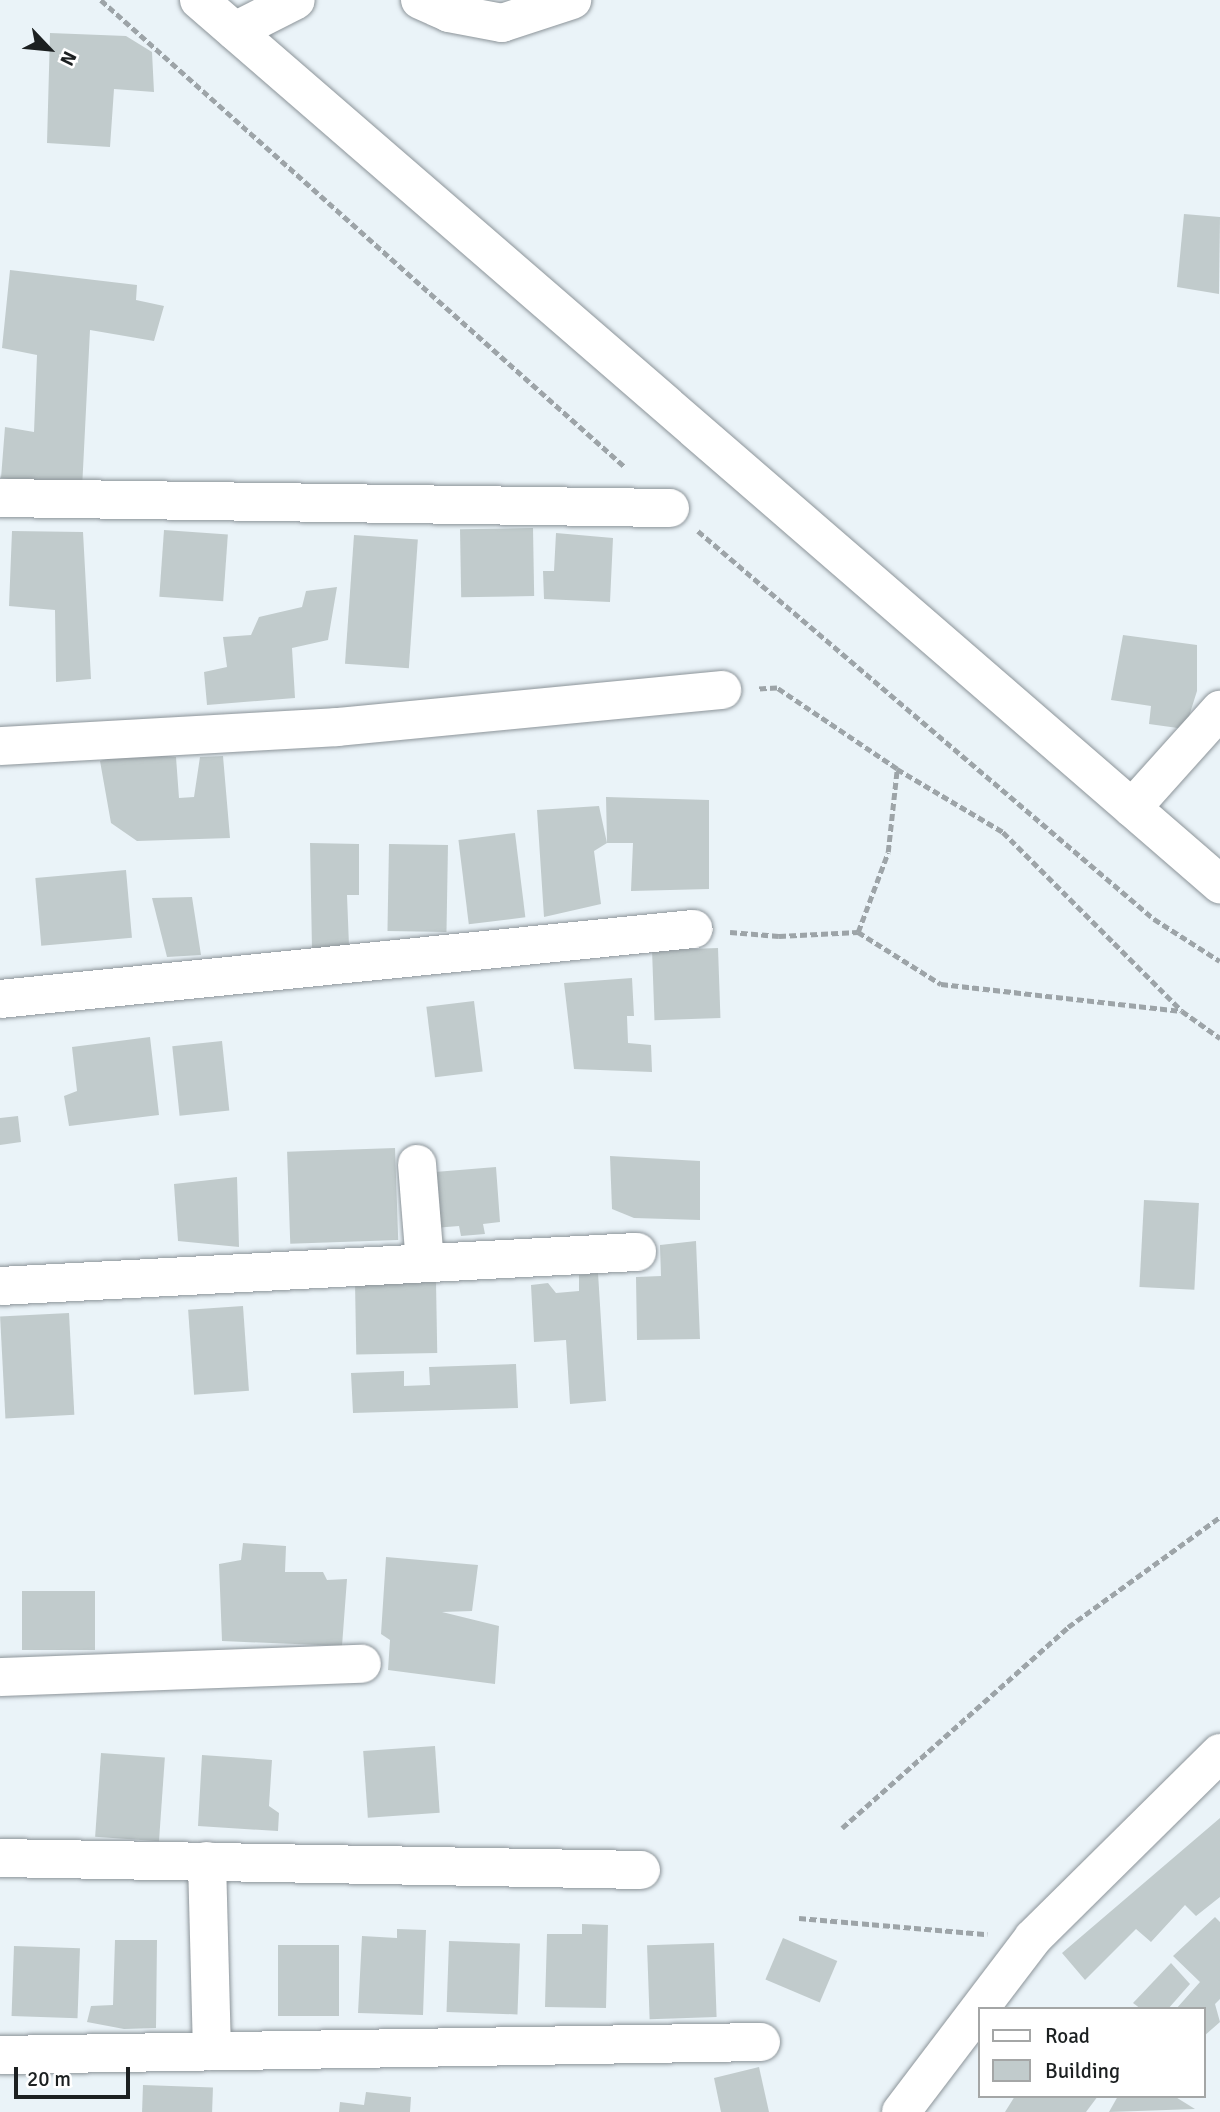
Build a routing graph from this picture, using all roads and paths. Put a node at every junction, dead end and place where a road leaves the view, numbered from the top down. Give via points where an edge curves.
1 (199, 0) edge
2 (296, 0) edge
3 (419, 0) edge
4 (572, 0) edge
5 (235, 31) junction
6 (0, 498) edge
7 (670, 508) dead end
8 (722, 690) joint
9 (1220, 709) edge
10 (0, 746) edge
11 (897, 769) junction
12 (1132, 808) junction
13 (1220, 884) edge
14 (694, 929) joint
15 (858, 932) junction
16 (0, 999) edge
17 (1182, 1011) junction
18 (1220, 1038) edge
19 (417, 1164) dead end
20 (637, 1252) dead end
21 (425, 1263) junction
22 (0, 1286) edge
23 (1220, 1517) edge
24 (362, 1664) dead end
25 (0, 1677) edge
26 (1220, 1753) edge
27 (842, 1828) dead end
28 (0, 1858) edge
29 (207, 1861) junction
30 (642, 1870) dead end
31 (799, 1918) dead end
32 (1033, 1938) junction
33 (981, 2007) edge
34 (978, 2010) edge
35 (761, 2042) dead end
36 (212, 2051) junction
37 (0, 2055) edge
38 (901, 2112) edge

1 - 5 street
2 - 5 street
3 - 4 street via 449,13 502,23
5 - 12 street
6 - 7 street
8 - 10 street via 337,727
8 - 11 path via 777,688
9 - 12 street
11 - 15 path via 888,852
11 - 17 path via 1003,832
12 - 13 street
14 - 15 path via 779,936
14 - 16 street
15 - 17 path via 941,984
17 - 18 path
19 - 21 street
20 - 21 street
21 - 22 street
23 - 27 path via 1068,1627
24 - 25 street
26 - 32 street
28 - 29 street
29 - 30 street
29 - 36 street
31 - 32 path
32 - 33 street
34 - 38 street
35 - 36 street
36 - 37 street

